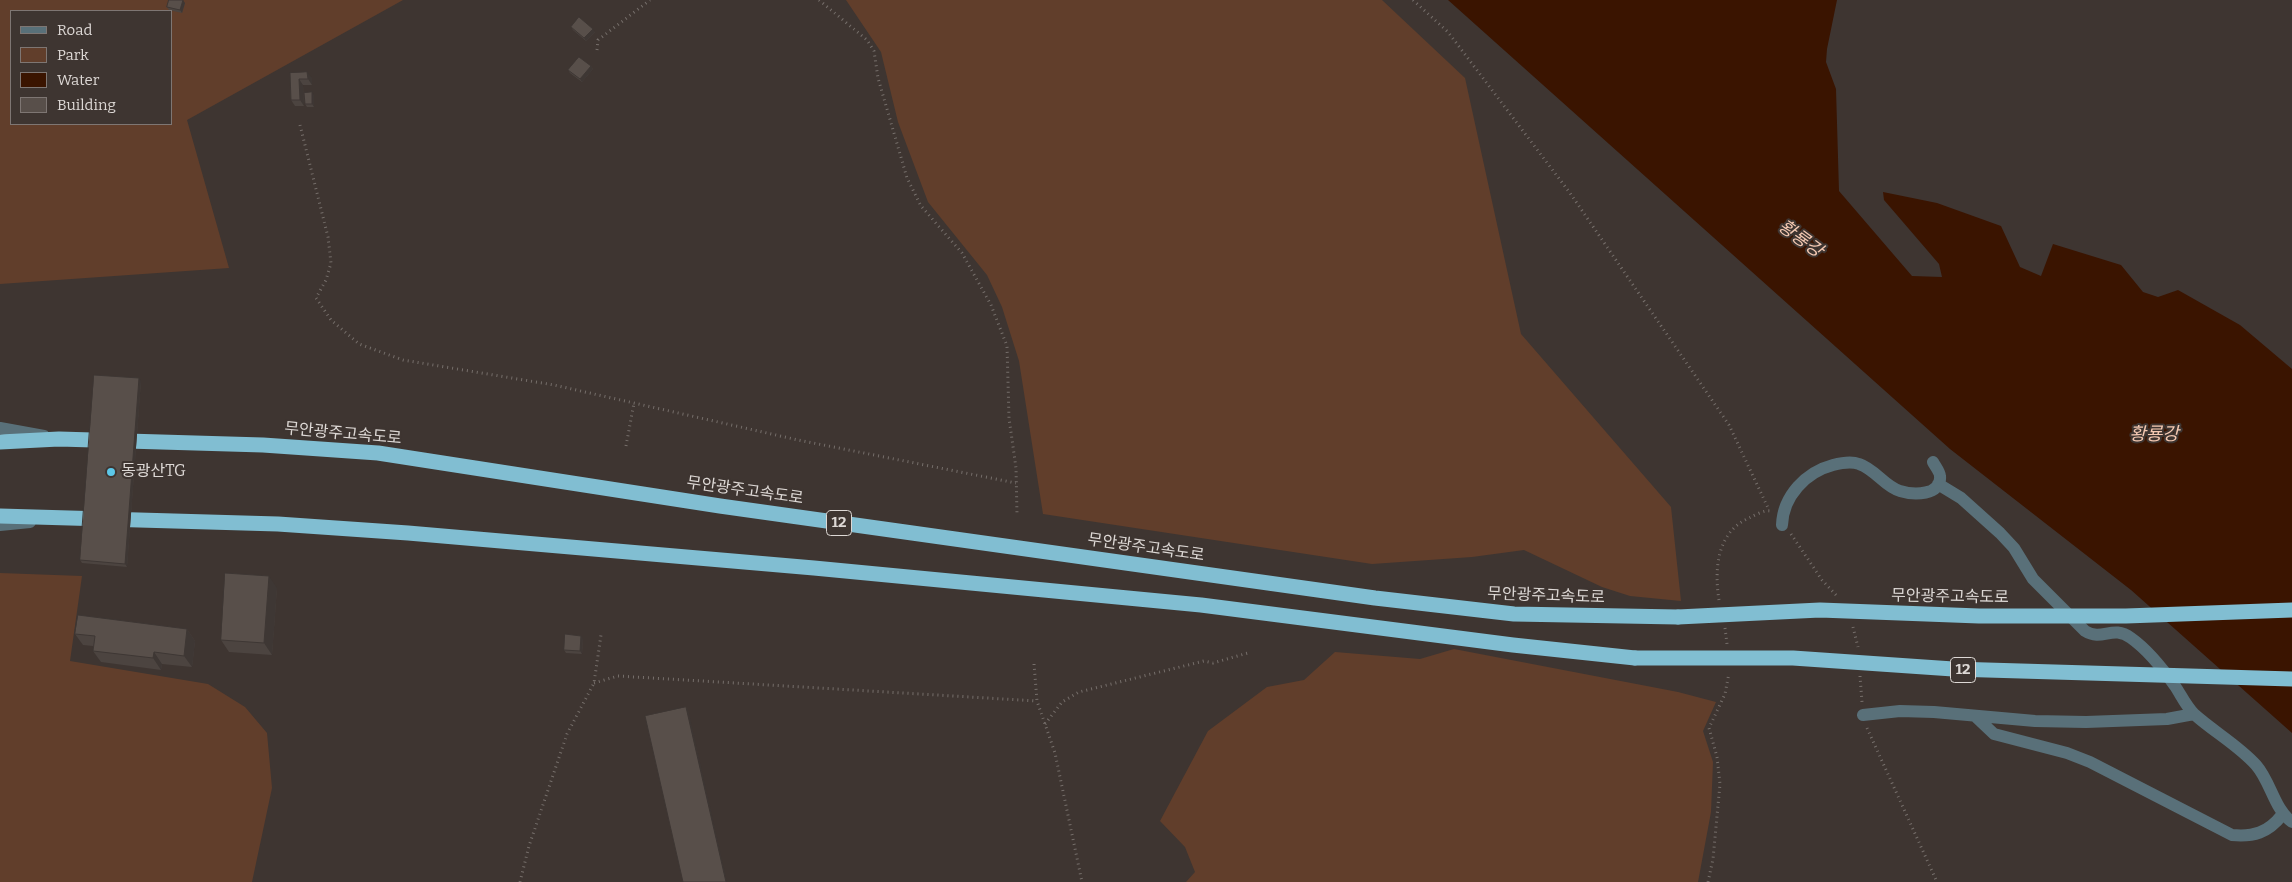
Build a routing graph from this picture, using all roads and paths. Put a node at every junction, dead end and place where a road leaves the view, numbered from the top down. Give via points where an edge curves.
1 (650, 0) edge
2 (819, 0) edge
3 (1413, 0) edge
4 (598, 50) dead end
5 (300, 125) dead end
6 (634, 403) junction
7 (0, 428) edge
8 (59, 439) junction
9 (0, 442) edge
10 (626, 446) dead end
11 (1933, 462) dead end
12 (1016, 484) junction
13 (1938, 484) junction
14 (1769, 510) junction
15 (1018, 514) dead end
16 (0, 516) edge
17 (75, 518) junction
18 (1782, 524) junction
19 (0, 525) edge
20 (1841, 601) dead end
21 (1720, 602) dead end
22 (2292, 610) edge
23 (1723, 621) dead end
24 (1851, 622) dead end
25 (601, 635) dead end
26 (1728, 649) dead end
27 (1248, 653) dead end
28 (1858, 653) dead end
29 (1034, 664) dead end
30 (1729, 666) dead end
31 (1860, 672) dead end
32 (2292, 678) edge
33 (594, 683) junction
34 (1037, 701) junction
35 (2194, 714) junction
36 (1863, 715) junction
37 (1975, 716) junction
38 (1045, 724) junction
39 (2287, 818) edge
40 (520, 882) edge
41 (1082, 882) edge
42 (1708, 882) edge
43 (1937, 882) edge

1 - 4 path via 598,40
2 - 12 path via 867,40 874,51 878,78 907,178 921,206 962,253 991,305 1007,346 1009,418
3 - 14 path via 1448,32 1570,193 1729,425
5 - 6 path via 328,237 331,263 316,298 331,320 359,344 403,360
6 - 10 path
6 - 12 path
7 - 8 lane
8 - 9 highway, 무안광주고속도로 / 12
8 - 22 highway, 무안광주고속도로 / 12, bridge via 263,445 378,453 720,506 1375,598 1514,614 1678,617 1820,610 1989,616 2126,616
11 - 13 lane via 1940,475
12 - 15 path
13 - 18 lane via 1930,491 1916,495 1898,491 1858,463 1836,464 1811,473 1800,483 1782,512
13 - 35 lane via 1961,498 2000,533 2014,548 2033,579 2085,631 2091,635 2120,632 2137,643 2161,668
14 - 18 path
14 - 21 path via 1742,521 1724,539 1718,565
16 - 17 highway, 12
17 - 19 lane
17 - 32 highway, 12, bridge via 278,524 814,568 1201,606 1635,658 1793,658 1953,669
18 - 20 path
23 - 26 path
24 - 28 path
25 - 33 path
27 - 38 path via 1079,692 1062,702
29 - 34 path
30 - 42 path via 1724,694 1709,728 1718,757 1720,784
31 - 36 path
33 - 34 path via 618,676
33 - 40 path via 567,734
34 - 38 path
35 - 37 lane via 2167,719 2086,722
35 - 39 lane via 2256,764
36 - 37 lane via 1900,711
36 - 43 path via 1884,771
37 - 39 lane via 1994,734 2090,762 2232,835 2250,837
38 - 41 path via 1055,753

